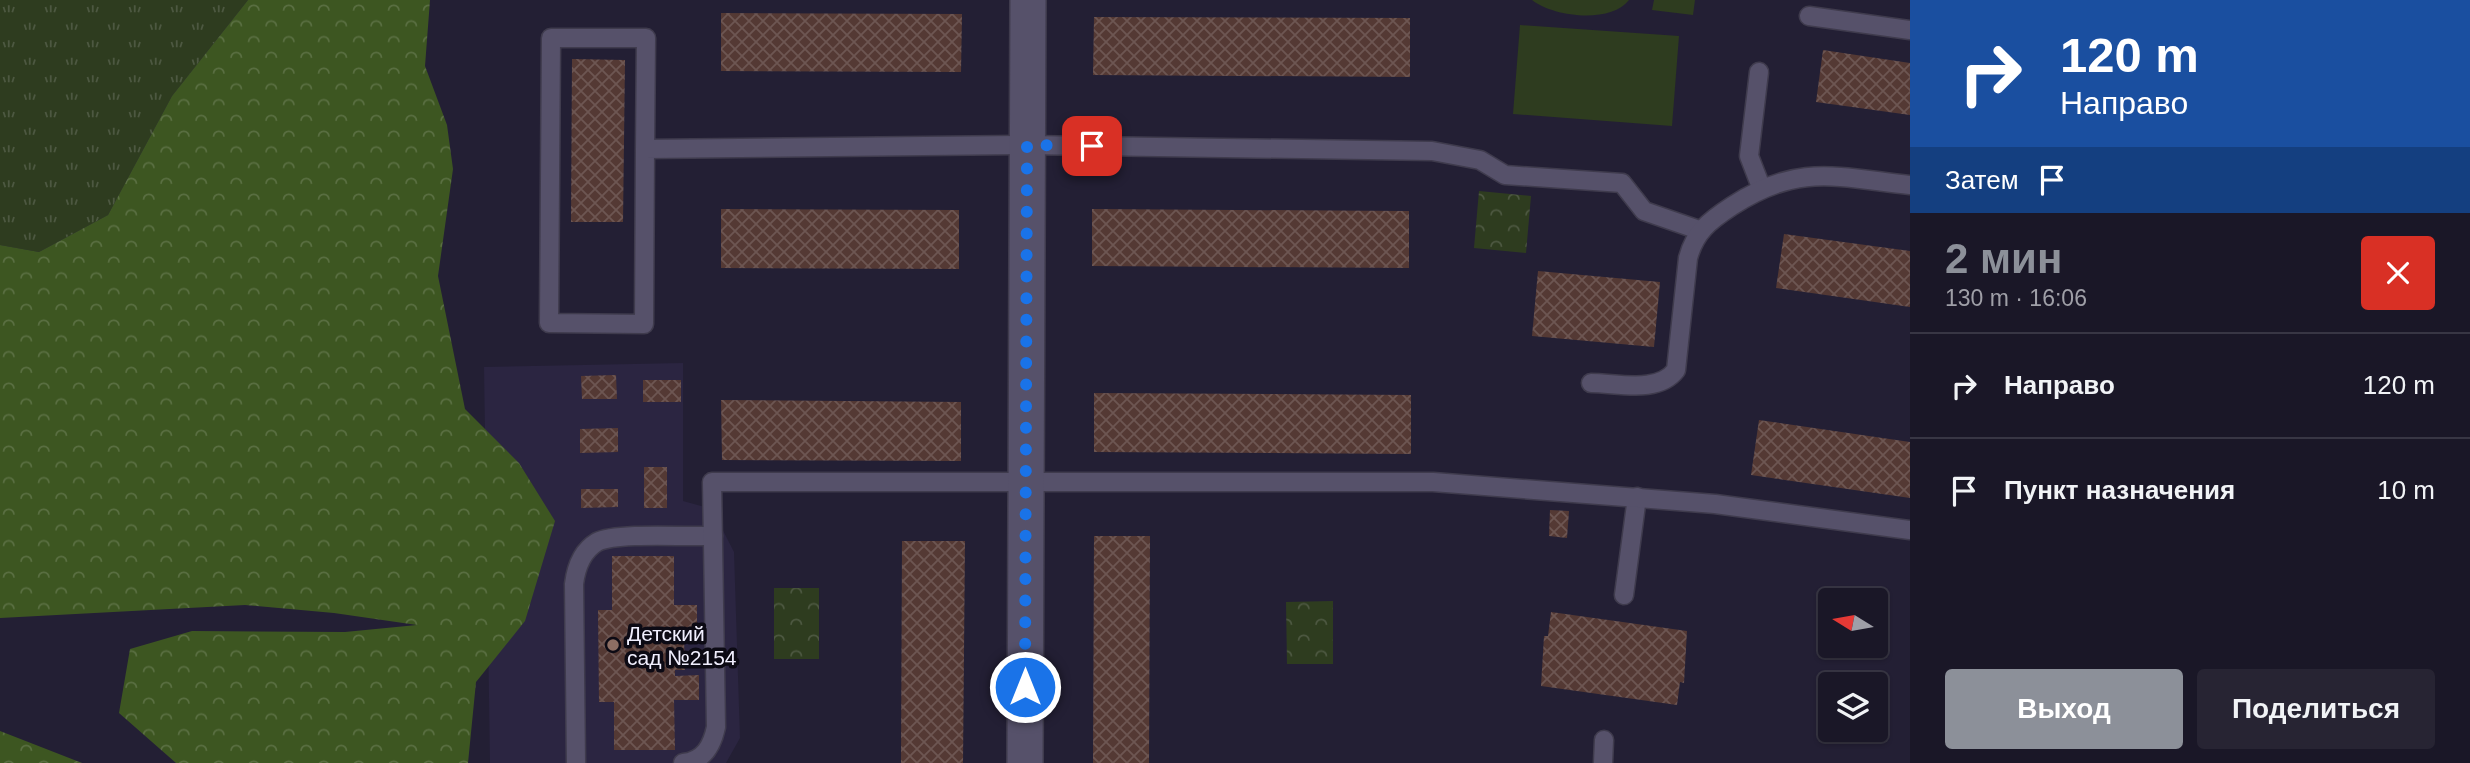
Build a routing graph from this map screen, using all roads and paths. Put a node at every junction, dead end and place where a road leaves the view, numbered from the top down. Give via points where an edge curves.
1 (1028, 0) edge
2 (1809, 16) dead end
3 (1910, 30) edge
4 (1759, 72) dead end
5 (1027, 145) junction
6 (645, 149) junction
7 (1910, 186) edge
8 (1761, 187) junction
9 (1699, 230) junction
10 (1591, 383) dead end
11 (1026, 483) junction
12 (1637, 497) junction
13 (1910, 530) edge
14 (713, 536) junction
15 (1624, 595) dead end
16 (1604, 740) dead end
17 (576, 763) edge
18 (683, 763) edge
19 (1025, 763) edge
20 (1603, 763) edge

1 - 5 street
2 - 3 lane
4 - 8 lane via 1749,156
5 - 6 lane
5 - 9 lane via 1432,151 1480,160 1505,175 1622,183 1644,211
5 - 11 street
6 - 6 lane via 644,324 549,323 551,38 646,38
7 - 8 lane via 1818,175
8 - 9 lane
9 - 10 lane via 1688,258 1676,370 1668,381 1657,385
11 - 12 lane via 1433,482
11 - 14 lane via 712,482
11 - 19 street
12 - 13 lane
12 - 15 lane
14 - 17 lane via 614,538 597,542 581,560 574,584
14 - 18 lane via 716,726 705,754
16 - 20 lane

